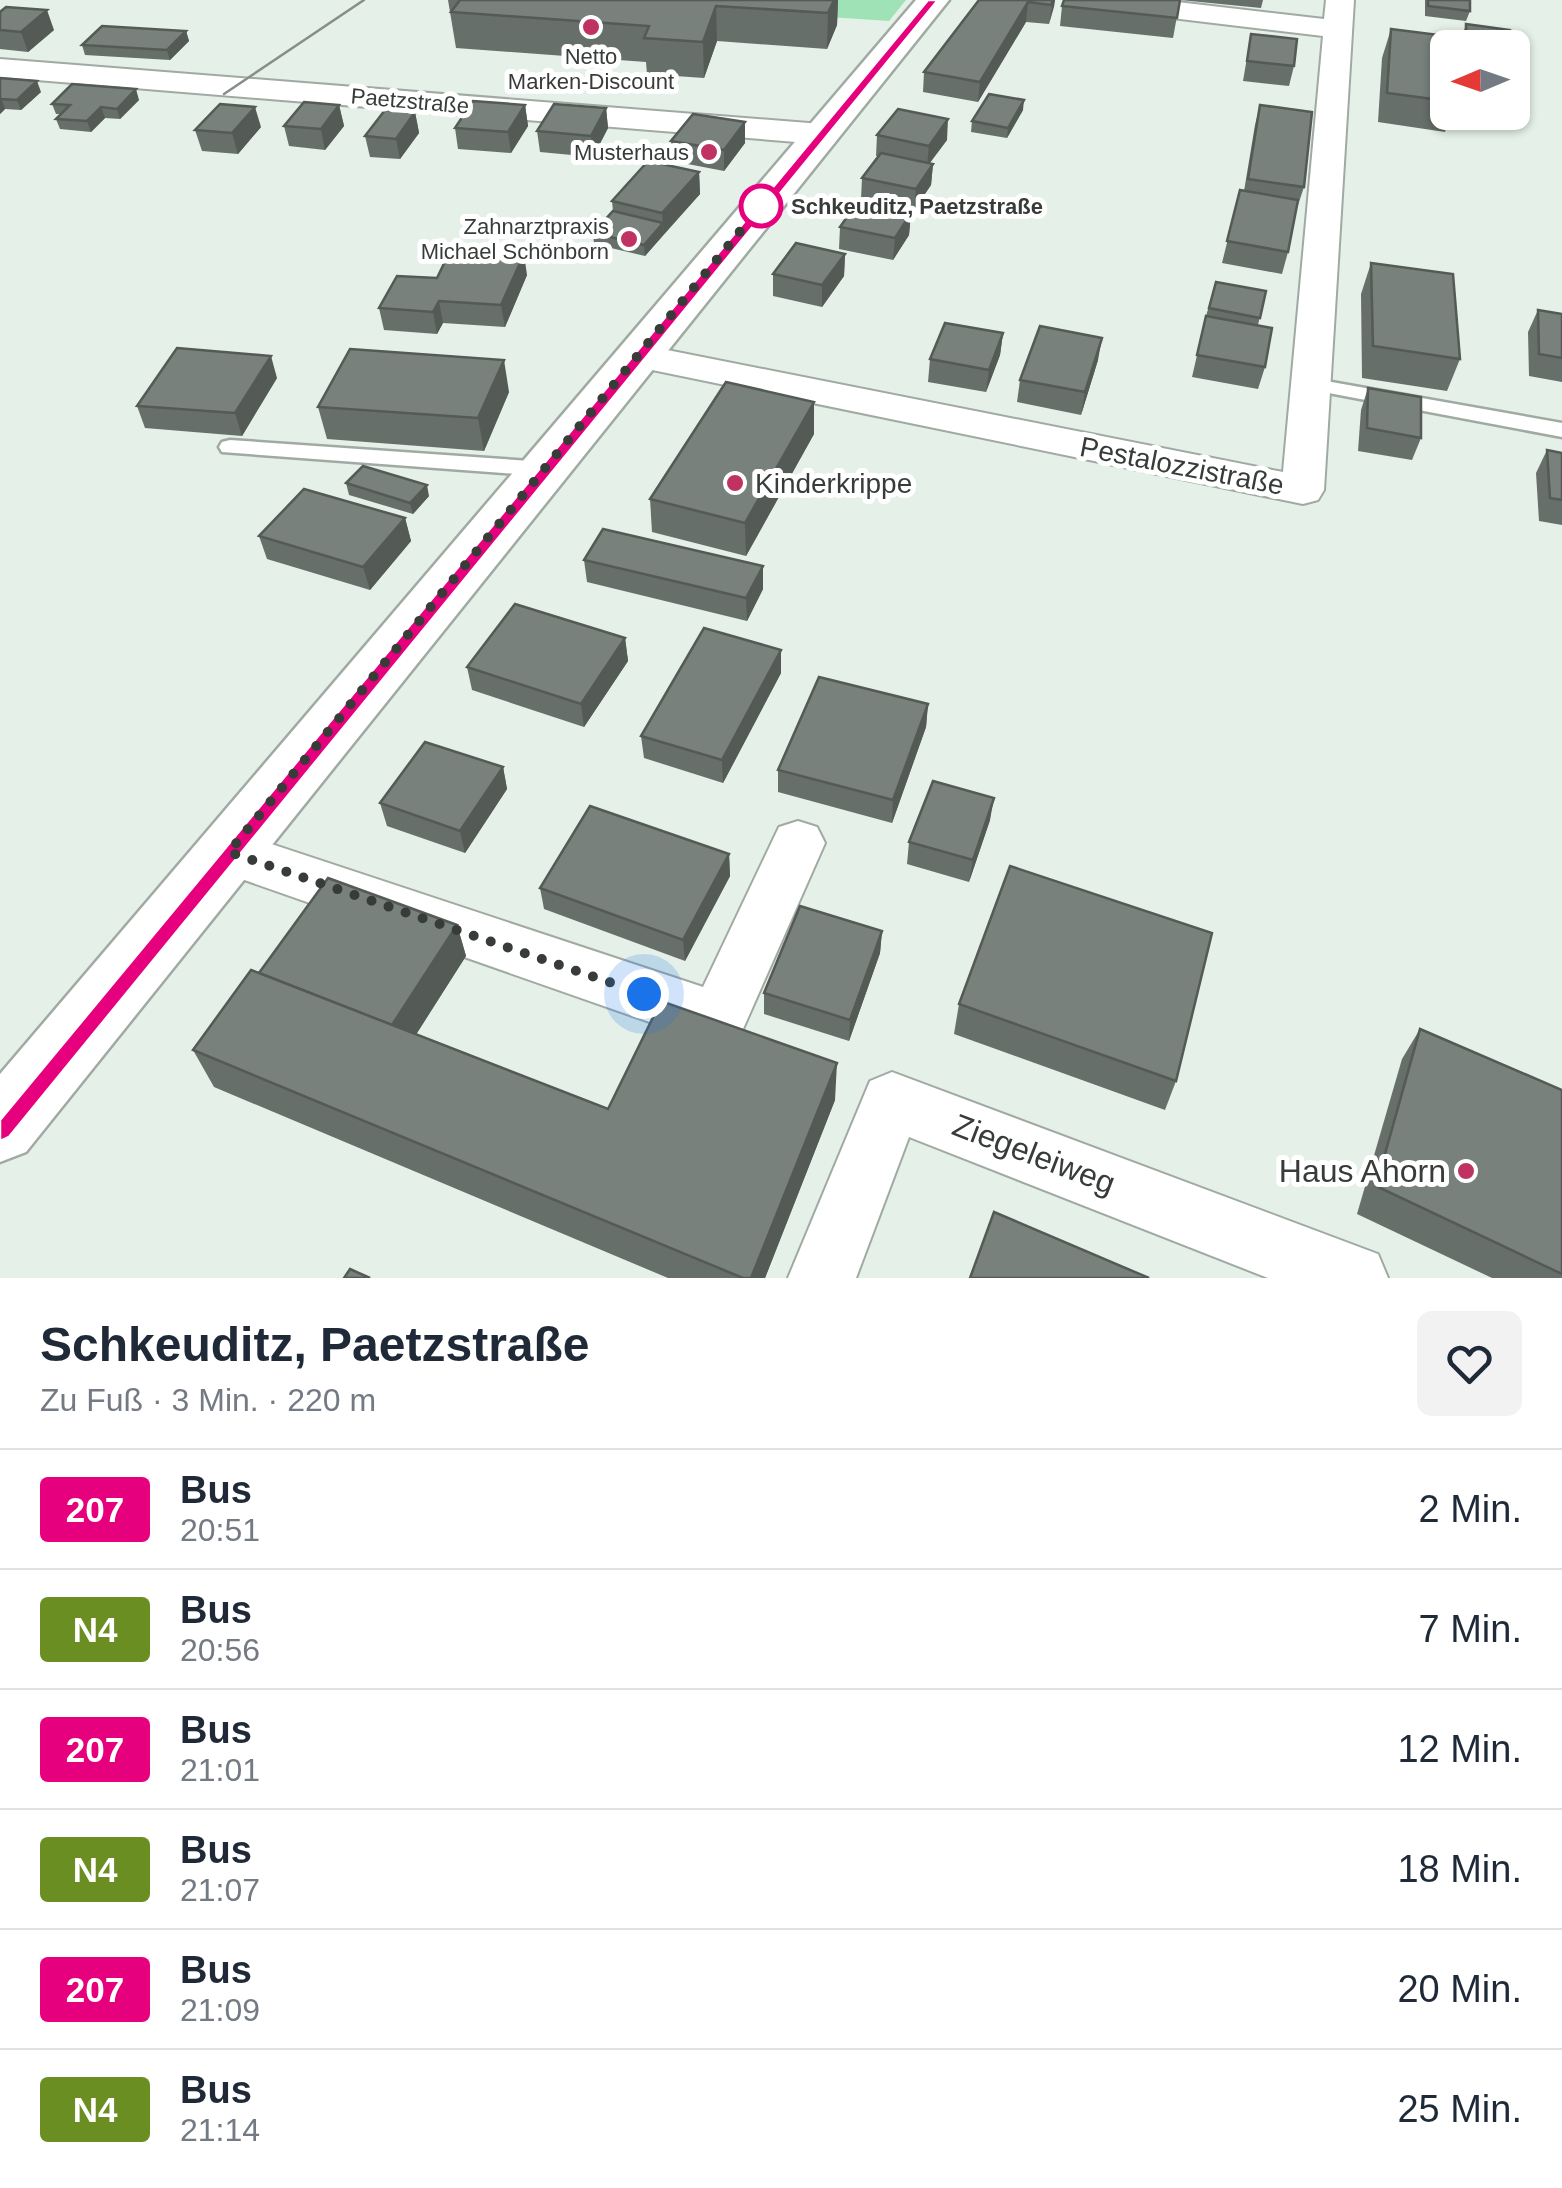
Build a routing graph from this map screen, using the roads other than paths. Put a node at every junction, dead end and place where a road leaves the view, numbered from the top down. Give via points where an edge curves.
1 (932, 0) edge
2 (1088, 0) edge
3 (1338, 14) edge
4 (0, 68) edge
5 (821, 134) junction
6 (638, 356) junction
7 (1309, 384) junction
8 (1562, 430) edge
9 (230, 446) dead end
10 (544, 469) junction
11 (798, 843) dead end
12 (229, 852) junction
13 (0, 1128) edge
14 (822, 1278) edge
15 (1354, 1278) edge

1 - 5 street
2 - 3 street
3 - 7 street, Pestalozzistraße
4 - 5 street, Paetzstraße
5 - 6 street
6 - 7 street, Pestalozzistraße via 1302,490
6 - 10 street
7 - 8 lane
9 - 10 lane
10 - 12 street
11 - 12 street via 718,1019
12 - 13 street
14 - 15 street, Ziegeleiweg via 892,1101

